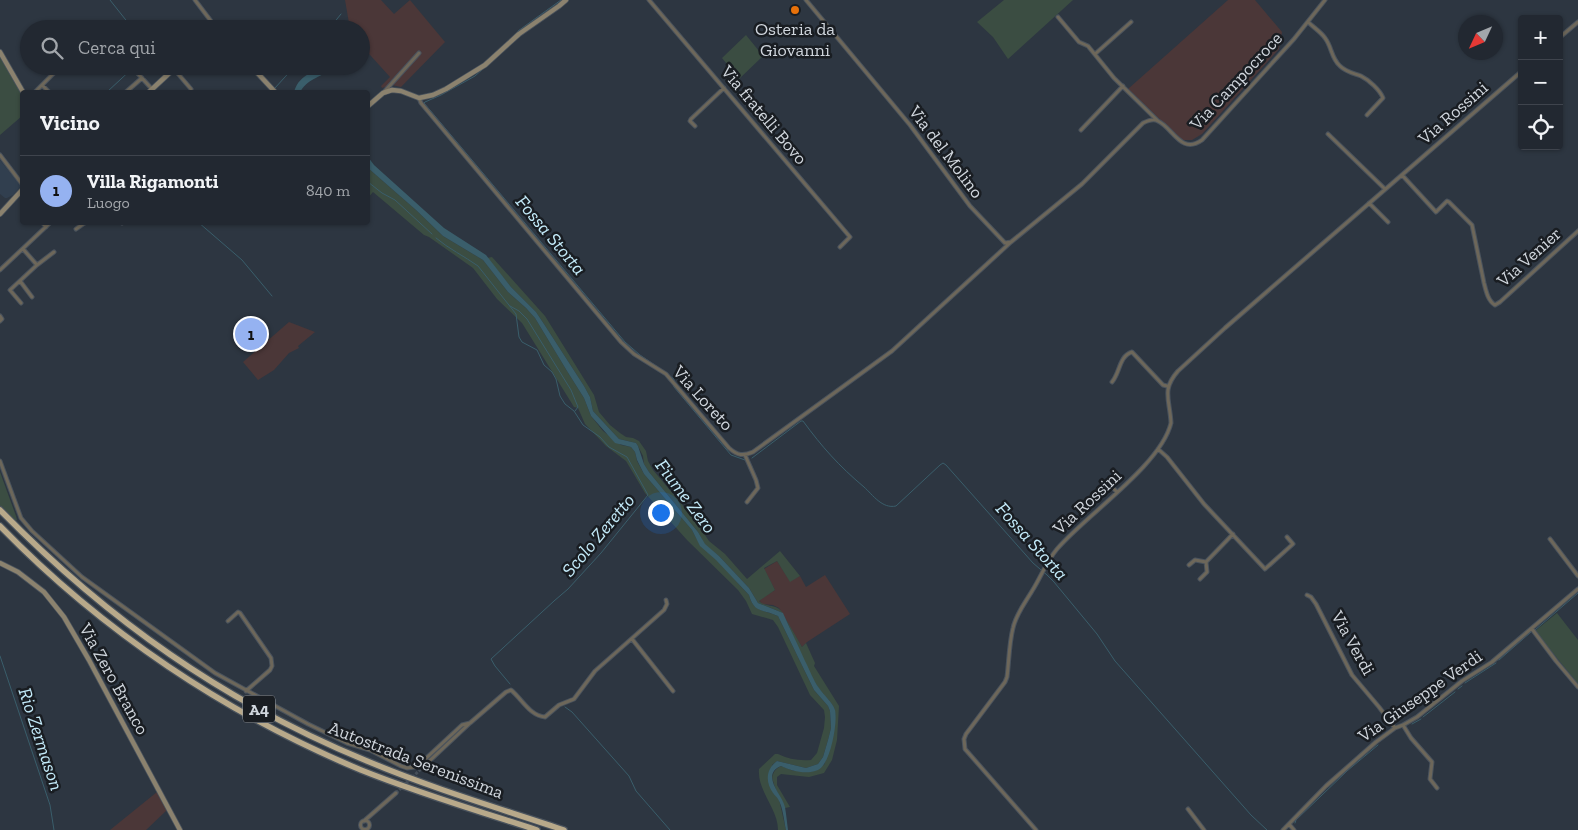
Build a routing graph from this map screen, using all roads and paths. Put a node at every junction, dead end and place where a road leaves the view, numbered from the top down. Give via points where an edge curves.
1 (195, 0) edge
2 (566, 0) edge
3 (649, 0) edge
4 (806, 0) edge
5 (1324, 0) edge
6 (1058, 17) dead end
7 (209, 20) edge
8 (1131, 22) dead end
9 (1308, 22) junction
10 (1578, 22) edge
11 (1563, 35) edge
12 (0, 52) edge
13 (419, 53) dead end
14 (1095, 54) junction
15 (1518, 74) edge
16 (52, 75) edge
17 (139, 75) edge
18 (169, 75) edge
19 (181, 75) edge
20 (259, 75) edge
21 (142, 78) junction
22 (42, 85) junction
23 (1122, 86) junction
24 (190, 88) dead end
25 (724, 88) junction
26 (22, 90) edge
27 (37, 90) edge
28 (47, 90) edge
29 (128, 90) edge
30 (150, 90) edge
31 (153, 90) edge
32 (273, 90) edge
33 (383, 92) junction
34 (419, 98) junction
35 (370, 104) edge
36 (1367, 116) dead end
37 (1159, 121) junction
38 (695, 126) dead end
39 (1081, 130) dead end
40 (1328, 134) dead end
41 (0, 155) edge
42 (1402, 175) junction
43 (20, 181) edge
44 (1385, 189) junction
45 (20, 192) edge
46 (1369, 203) junction
47 (0, 214) edge
48 (1388, 222) dead end
49 (44, 225) edge
50 (48, 225) edge
51 (82, 225) edge
52 (46, 228) junction
53 (76, 229) dead end
54 (1578, 231) edge
55 (1011, 242) junction
56 (840, 246) dead end
57 (23, 249) junction
58 (54, 252) dead end
59 (37, 265) junction
60 (0, 270) edge
61 (20, 281) junction
62 (32, 297) dead end
63 (21, 303) dead end
64 (0, 316) edge
65 (0, 320) edge
66 (1112, 382) dead end
67 (1167, 386) junction
68 (1158, 449) junction
69 (745, 455) junction
70 (0, 461) edge
71 (1112, 488) dead end
72 (1117, 492) junction
73 (747, 502) dead end
74 (0, 510) edge
75 (0, 526) edge
76 (1232, 534) junction
77 (1287, 537) dead end
78 (1550, 539) dead end
79 (1206, 562) junction
80 (0, 563) edge
81 (1189, 565) dead end
82 (1578, 576) edge
83 (1200, 579) dead end
84 (1578, 589) edge
85 (1307, 595) dead end
86 (666, 600) dead end
87 (228, 621) dead end
88 (1532, 629) junction
89 (632, 639) junction
90 (1578, 687) edge
91 (246, 691) junction
92 (673, 691) dead end
93 (470, 723) junction
94 (1403, 725) junction
95 (1395, 728) junction
96 (424, 766) tunnel mouth
97 (1437, 788) dead end
98 (396, 793) tunnel mouth
99 (1188, 809) dead end
100 (370, 817) junction
101 (362, 822) junction
102 (370, 824) junction
103 (1288, 824) junction
104 (180, 830) edge
105 (368, 830) edge
106 (536, 830) edge
107 (564, 830) edge
108 (1036, 830) edge
109 (1204, 830) edge
110 (1283, 830) edge
111 (1294, 830) edge

1 - 7 street
2 - 34 street via 471,75 433,96
3 - 25 street, Via fratelli Bovo
4 - 55 street, Via del Molino via 910,125 970,206 1005,243
5 - 9 street, Via Campocroce
6 - 14 street, Via Campocroce via 1079,42
8 - 14 street
9 - 36 street via 1326,38 1339,66 1366,79 1384,98
9 - 37 street, Via Campocroce via 1198,143 1184,143
10 - 11 street
12 - 26 street
13 - 33 street
14 - 23 street, Via Campocroce
15 - 42 street, Via Rossini
16 - 22 street
17 - 21 street
18 - 31 street
19 - 24 street
20 - 32 street
21 - 29 street
21 - 30 street
22 - 27 street
22 - 28 street
23 - 37 street, Via Campocroce
23 - 39 street
25 - 38 street via 691,119
25 - 56 street, Via fratelli Bovo via 850,237
33 - 34 street via 401,91
33 - 35 street
34 - 69 street, Via Loreto via 621,342 666,374 730,448
37 - 55 street via 1142,123 1082,184
40 - 44 street
41 - 43 street
42 - 44 street, Via Rossini
42 - 54 street, Via Venier via 1436,212 1447,201 1472,224 1484,283 1495,305
44 - 46 street, Via Rossini
45 - 47 street
46 - 48 street
46 - 67 street, Via Rossini via 1225,328 1178,371
49 - 52 street
50 - 52 street
51 - 53 street
52 - 57 street
55 - 69 street via 892,351 782,432
57 - 59 street
57 - 60 street
58 - 59 street
59 - 61 street
61 - 62 street
61 - 63 street via 10,290
64 - 65 street
66 - 67 street via 1120,364 1132,352
67 - 68 street, Via Rossini via 1171,423
68 - 72 street, Via Rossini
68 - 76 street
69 - 73 street via 758,488
70 - 91 street via 21,518 32,531 82,577 215,673
71 - 72 street
72 - 108 street, Via Rossini via 1057,548 1042,571 1016,617 1006,682 966,734 965,749
74 - 107 highway, Autostrada Serenissima / A4 via 49,559 112,613 178,661 261,711 368,761
75 - 106 highway, Autostrada Serenissima / A4 via 72,594 140,647 257,721 362,770
76 - 77 street via 1265,569 1293,544
76 - 79 street
78 - 82 street
79 - 81 street via 1195,560
79 - 83 street via 1206,572
80 - 104 street, Via Zero Branco via 44,592 64,617
84 - 88 street, Via Giuseppe Verdi
85 - 95 street, Via Verdi via 1316,604 1352,676
86 - 89 street via 664,610
87 - 91 street via 240,613 271,658 270,670
88 - 90 street
88 - 94 street, Via Giuseppe Verdi via 1492,662
89 - 92 street
89 - 93 street via 595,671 574,699 559,705 545,717 535,715 511,690
91 - 93 street via 347,743 407,768 422,762 462,725
93 - 96 street
94 - 95 street, Via Giuseppe Verdi
94 - 97 street via 1432,762 1430,779
95 - 103 street, Via Giuseppe Verdi via 1326,786
98 - 100 street
99 - 109 street
100 - 101 street
100 - 102 street
101 - 102 street
101 - 105 street
102 - 105 street
103 - 110 street, Via Giuseppe Verdi
103 - 111 street

